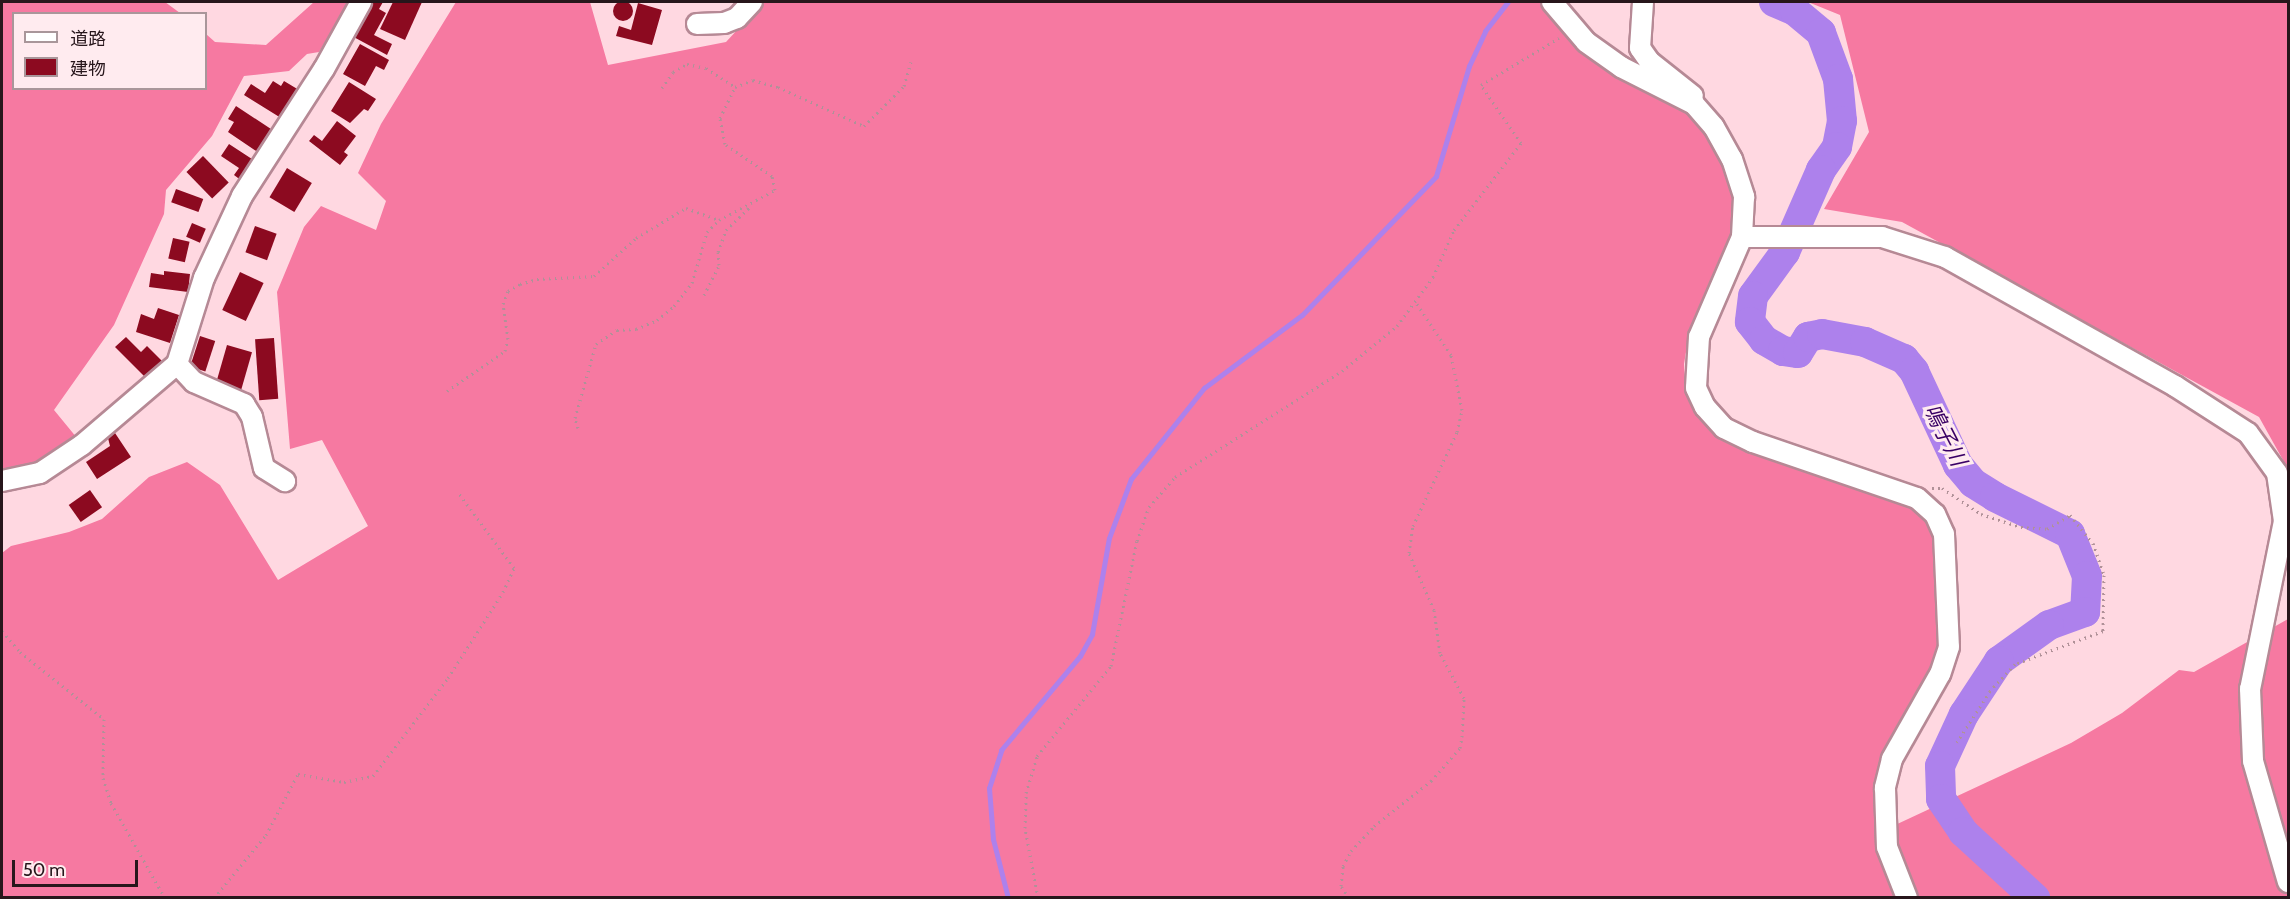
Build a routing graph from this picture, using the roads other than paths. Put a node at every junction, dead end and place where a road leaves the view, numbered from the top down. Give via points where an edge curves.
1 (361, 2) edge
2 (752, 2) edge
3 (1552, 2) edge
4 (1643, 2) edge
5 (697, 24) dead end
6 (1694, 104) junction
7 (1742, 237) junction
8 (177, 364) junction
9 (2, 481) edge
10 (285, 481) dead end
11 (2289, 882) edge
12 (1907, 897) edge

1 - 8 street via 324,69 242,196 204,278
2 - 5 street via 737,18
3 - 6 street via 1573,29 1621,67
4 - 6 street via 1640,48 1649,61 1693,93
6 - 7 street via 1714,127 1732,159 1744,197
7 - 11 street via 1882,237 1945,257 2175,386 2248,433 2277,473 2284,520 2250,689 2253,761
7 - 12 street via 1699,337 1694,364 1696,388 1705,407 1724,428 1753,442 1911,496 1935,514 1944,534 1949,647 1940,674 1892,759 1885,788 1887,848
8 - 9 street via 82,445 40,473
8 - 10 street via 194,382 244,404 252,417 264,468

